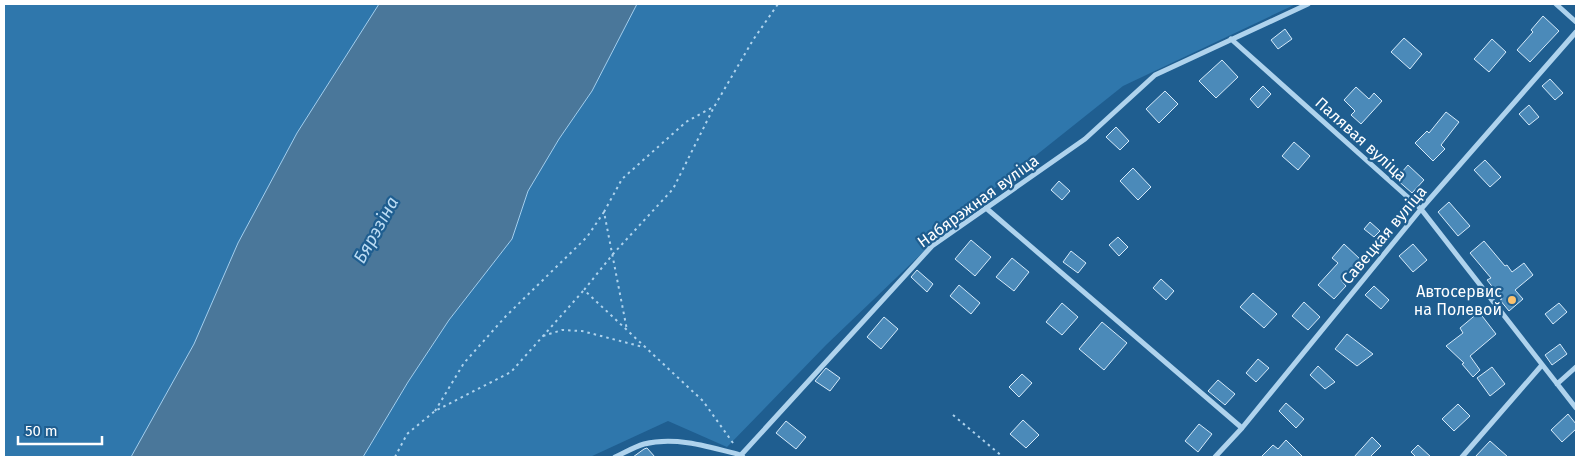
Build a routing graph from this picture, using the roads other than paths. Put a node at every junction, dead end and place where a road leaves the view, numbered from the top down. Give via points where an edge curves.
1 (1308, 4) edge
2 (1556, 4) edge
3 (1576, 22) edge
4 (1576, 32) edge
5 (1231, 39) junction
6 (986, 208) junction
7 (1421, 209) junction
8 (1542, 365) junction
9 (1576, 367) edge
10 (1557, 384) junction
11 (1576, 408) edge
12 (1242, 428) junction
13 (742, 456) edge
14 (615, 457) edge
15 (1216, 457) edge
16 (1462, 457) edge

1 - 5 street, Набярэжная вуліца
2 - 3 street
4 - 7 street, Савецкая вуліца
5 - 6 street, Набярэжная вуліца via 1155,75 1085,139
5 - 7 street, Палявая вуліца
6 - 12 street
6 - 13 street, Набярэжная вуліца via 932,246
7 - 8 street, Палявая вуліца
7 - 12 street, Савецкая вуліца
8 - 10 street, Палявая вуліца
8 - 16 street
9 - 10 street
10 - 11 street, Палявая вуліца
12 - 15 street, Савецкая вуліца
13 - 14 street via 696,443 658,442 643,444

